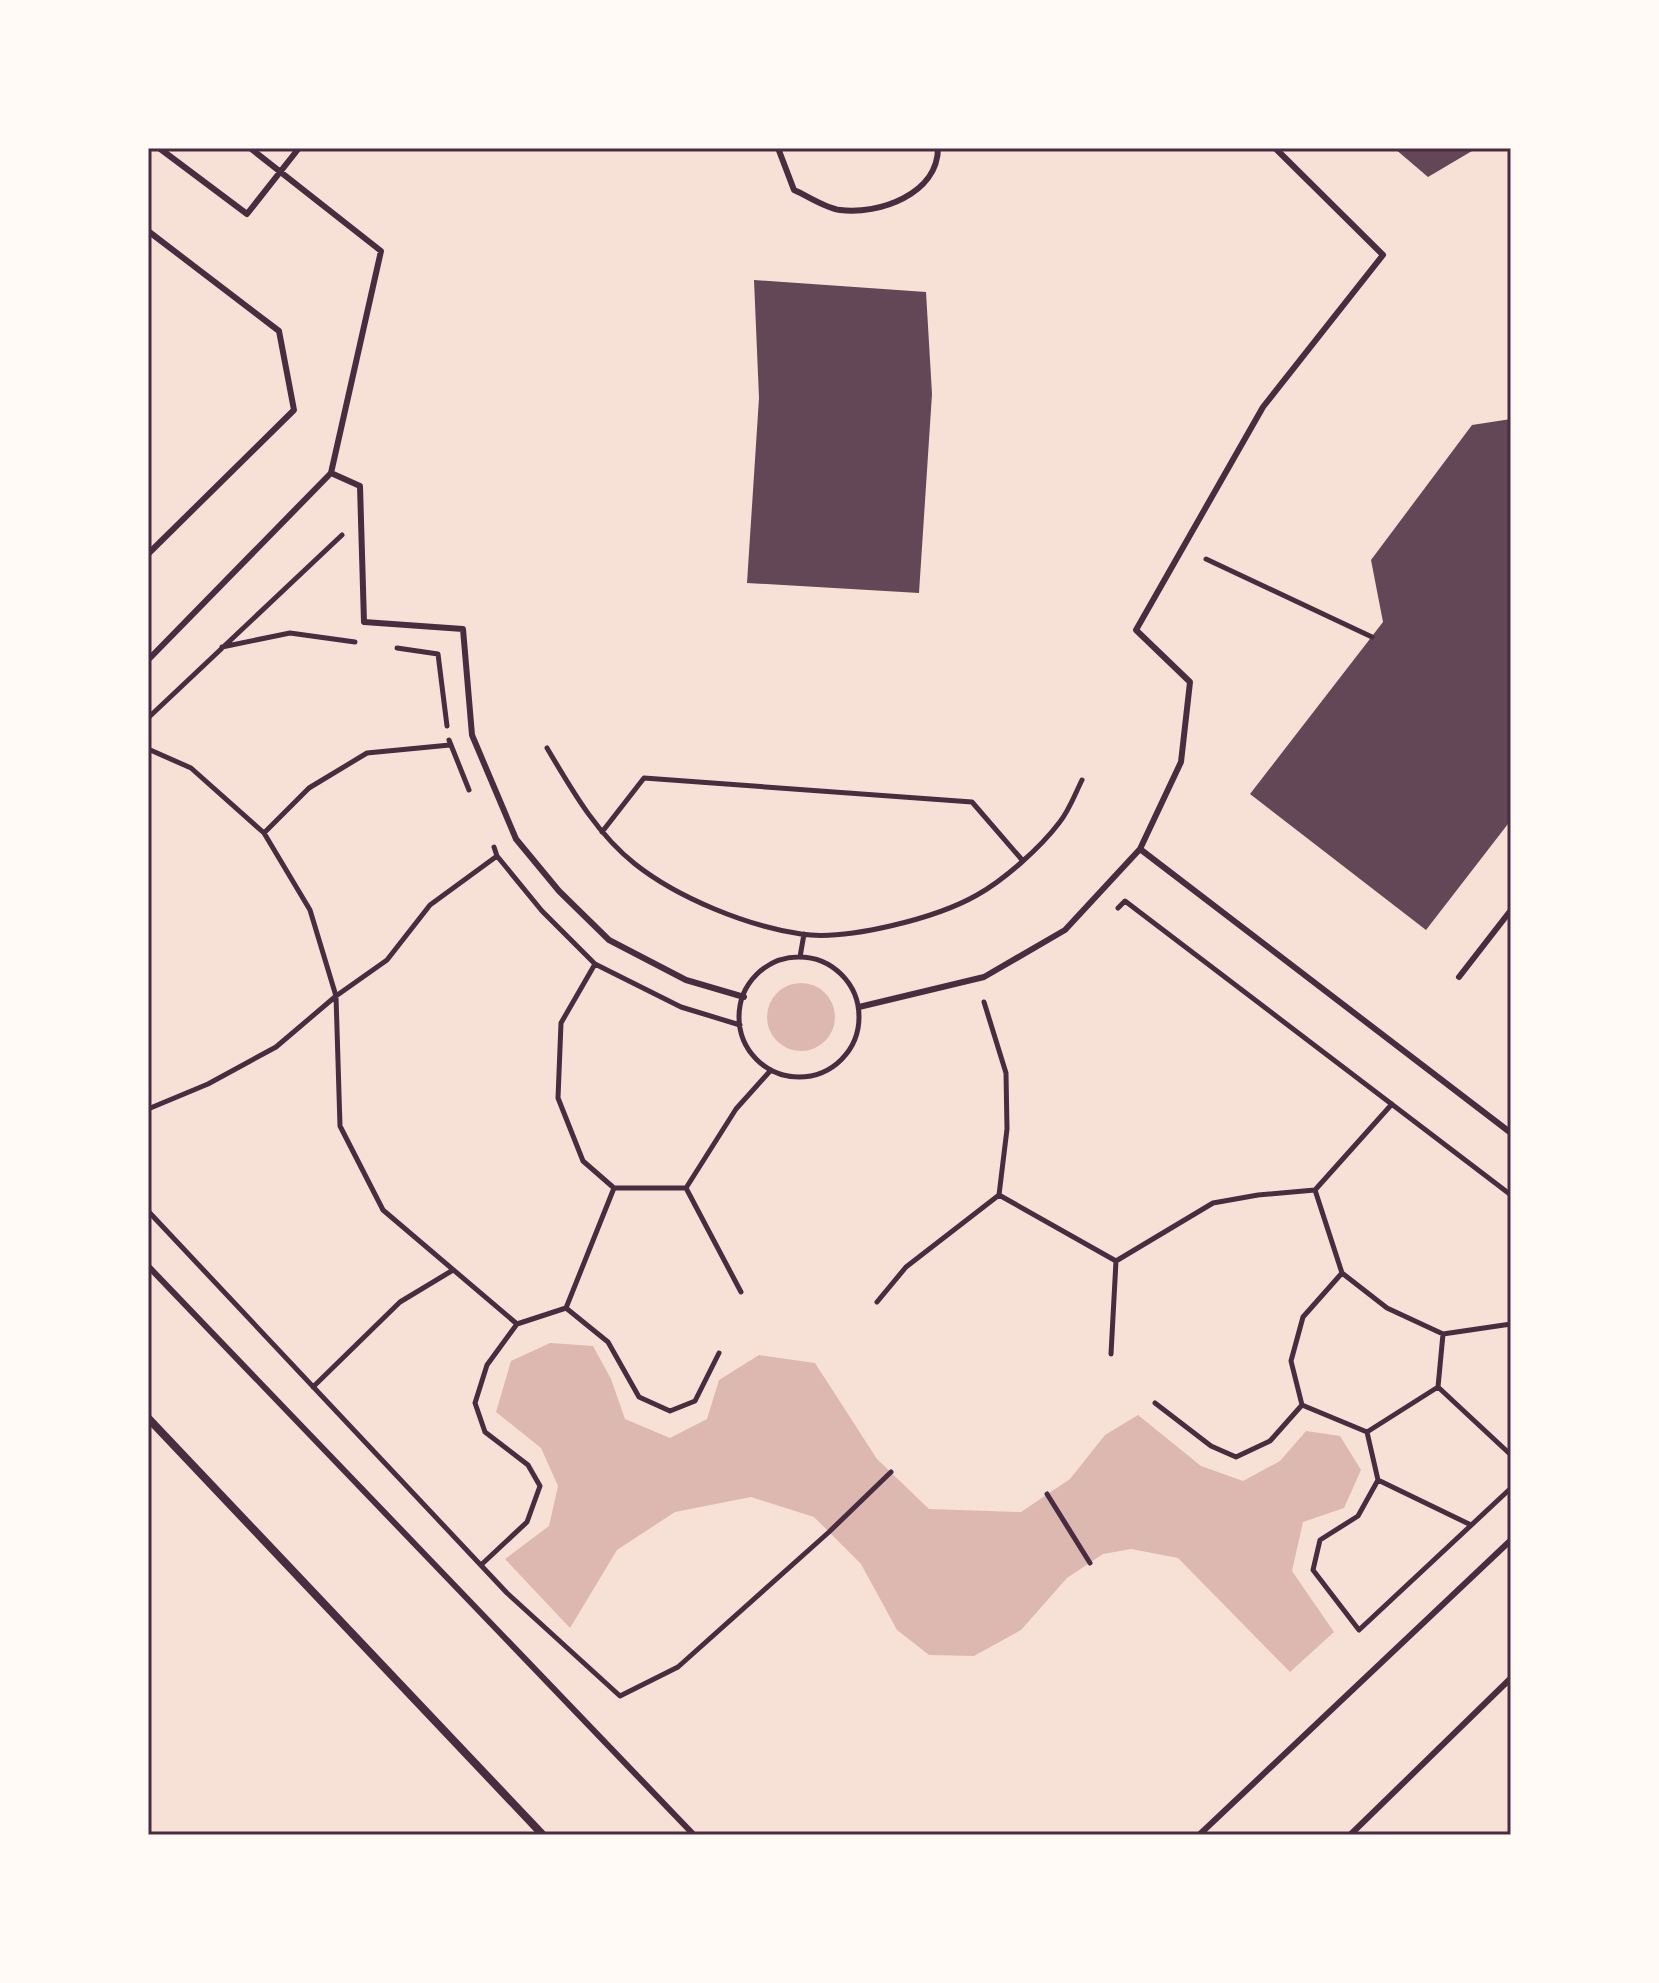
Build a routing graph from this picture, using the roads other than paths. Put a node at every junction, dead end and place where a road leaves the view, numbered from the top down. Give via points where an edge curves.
1 (159, 148) edge
2 (250, 148) edge
3 (299, 148) edge
4 (778, 148) edge
5 (938, 148) edge
6 (1275, 148) edge
7 (281, 172) junction
8 (148, 231) edge
9 (331, 473) junction
10 (148, 554) edge
11 (148, 660) edge
12 (1140, 849) junction
13 (1511, 910) edge
14 (1459, 977) dead end
15 (744, 997) road end
16 (859, 1007) road end
17 (1511, 1133) edge
18 (148, 1266) edge
19 (148, 1418) edge
20 (1511, 1540) edge
21 (1511, 1678) edge
22 (543, 1835) edge
23 (694, 1835) edge
24 (1199, 1835) edge
25 (1350, 1835) edge

1 - 7 lane via 247,214
2 - 7 lane
3 - 7 lane
4 - 5 lane via 794,190 838,210 876,209 916,194 938,159
6 - 12 lane via 1383,255 1263,407 1136,630 1190,682 1181,762
7 - 9 lane via 381,251
8 - 10 lane via 279,331 294,410
9 - 11 lane
9 - 15 lane via 360,486 364,622 463,629 472,735 516,839 609,940 686,980
12 - 16 lane via 1065,930 984,977
12 - 17 lane
13 - 14 lane
18 - 23 lane
19 - 22 street
20 - 24 lane
21 - 25 lane

